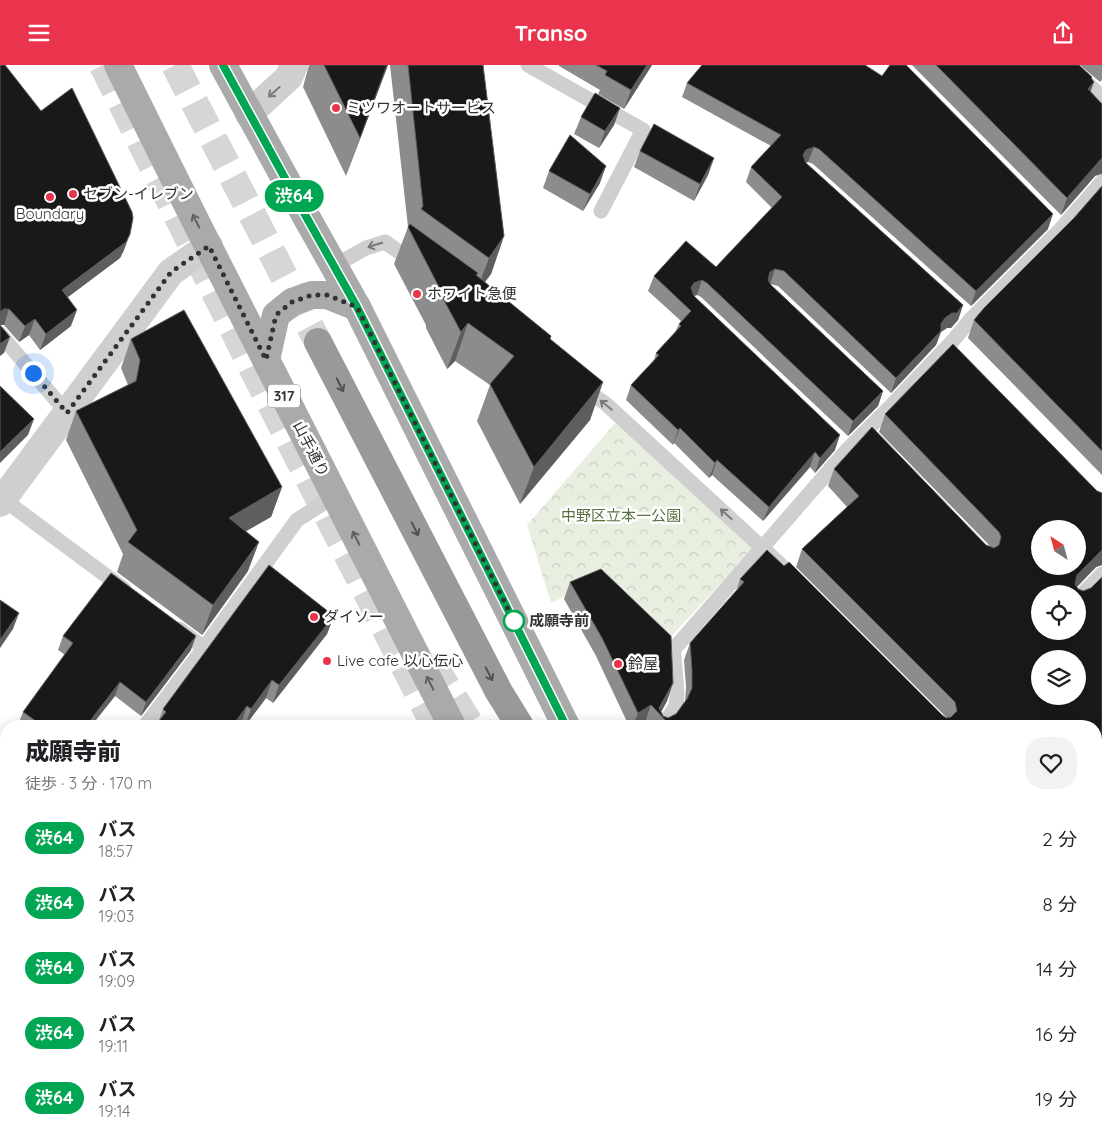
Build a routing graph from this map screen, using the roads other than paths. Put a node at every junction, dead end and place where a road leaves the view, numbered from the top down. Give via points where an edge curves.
1 (118, 65) edge
2 (223, 65) edge
3 (294, 65) edge
4 (528, 65) edge
5 (1067, 65) edge
6 (1102, 97) edge
7 (249, 114) junction
8 (1102, 182) edge
9 (601, 211) dead end
10 (209, 246) junction
11 (334, 266) junction
12 (424, 270) edge
13 (357, 307) junction
14 (0, 334) edge
15 (318, 342) tunnel mouth
16 (951, 343) junction
17 (266, 360) junction
18 (972, 364) edge
19 (574, 381) edge
20 (877, 393) edge
21 (891, 406) junction
22 (67, 413) junction
23 (866, 431) junction
24 (879, 445) edge
25 (335, 496) junction
26 (2, 501) edge
27 (762, 546) junction
28 (790, 574) edge
29 (1102, 574) edge
30 (1086, 591) edge
31 (135, 597) edge
32 (166, 619) edge
33 (204, 648) junction
34 (150, 720) edge
35 (449, 720) edge
36 (516, 720) edge
37 (563, 720) edge
38 (666, 720) edge

10 -> 1 main road, 山手通り / 317
2 - 7 main road
3 -> 7 street via 289,77
4 - 9 lane via 643,131
5 - 6 lane
7 - 11 main road
8 - 16 lane via 967,316
10 - 17 main road, 山手通り / 317
10 - 22 street via 171,272
12 -> 11 lane via 385,242 366,248
11 - 13 main road
13 - 17 main road via 327,295 312,295 292,302 276,315
13 - 37 main road
14 - 22 lane
15 -> 36 highway via 499,693
16 - 18 street
16 - 21 lane
17 - 25 main road, 山手通り / 317
27 -> 19 lane via 606,404
20 - 21 lane
21 - 23 lane
22 - 26 street
23 - 24 lane
23 - 27 lane via 844,445
25 - 33 lane via 297,520
35 -> 25 main road, 山手通り / 317
26 - 31 lane
27 - 28 lane
27 - 38 lane via 674,649 676,705
29 - 30 lane
32 - 33 lane
33 - 34 lane

